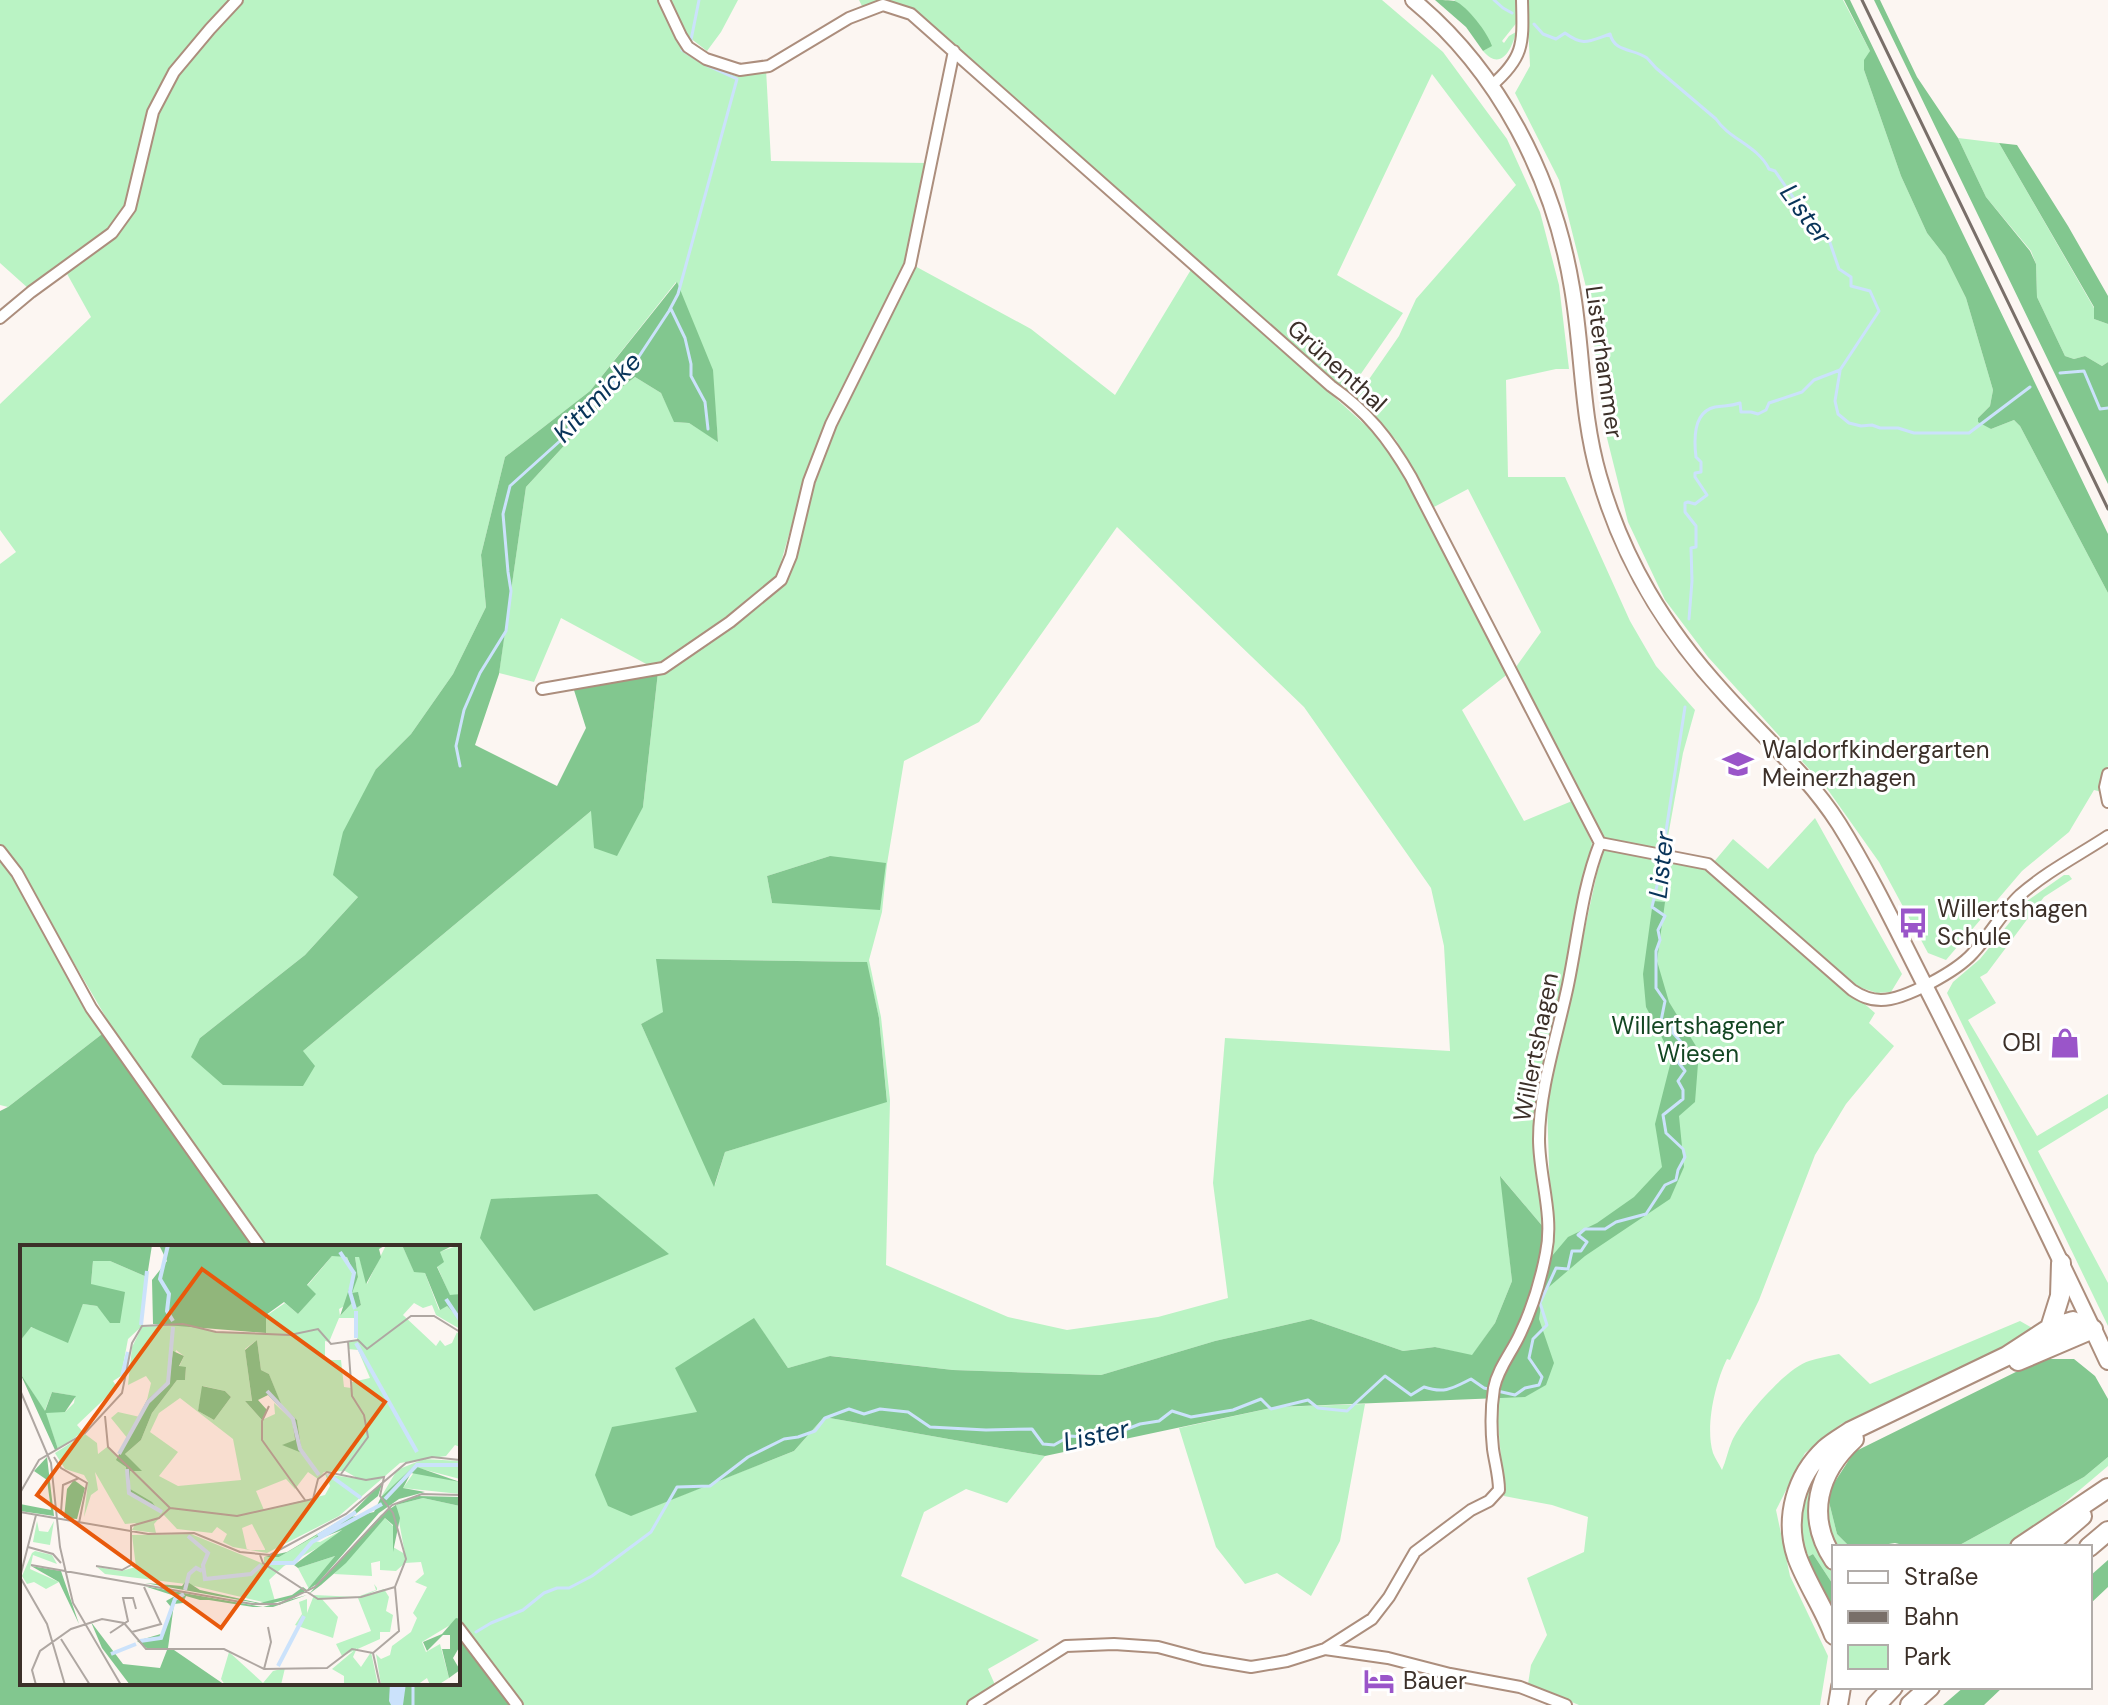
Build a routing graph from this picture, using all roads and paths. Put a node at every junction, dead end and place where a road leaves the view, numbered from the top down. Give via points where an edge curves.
1 (237, 0) edge
2 (664, 0) edge
3 (1413, 0) edge
4 (1522, 0) edge
5 (954, 51) junction
6 (1491, 86) junction
7 (0, 318) edge
8 (542, 689) dead end
9 (2108, 774) edge
10 (2108, 802) edge
11 (2108, 836) edge
12 (1600, 843) junction
13 (0, 851) edge
14 (1924, 985) junction
15 (259, 1245) edge
16 (2061, 1263) junction
17 (2050, 1328) junction
18 (2093, 1329) junction
19 (2108, 1361) edge
20 (2108, 1491) edge
21 (2108, 1531) edge
22 (2023, 1545) edge
23 (2048, 1545) edge
24 (2091, 1545) edge
25 (1832, 1557) edge
26 (460, 1630) edge
27 (1832, 1631) edge
28 (1325, 1649) junction
29 (1891, 1689) edge
30 (1928, 1689) edge
31 (517, 1705) edge
32 (973, 1705) edge
33 (1566, 1705) edge
34 (1876, 1705) edge
35 (1910, 1705) edge

1 - 7 street via 174,72 153,112 130,208 112,233
2 - 5 street, Grünenthal via 688,47 740,70 769,66 849,18 883,5 911,14
3 - 6 main road, Listerhammer
4 - 6 street via 1518,56
5 - 8 street via 910,265 831,424 781,580 663,668
5 - 12 street, Grünenthal via 1351,400 1390,442
6 - 14 main road, Listerhammer via 1528,148 1557,221 1572,287 1586,416 1599,476 1643,585 1675,635 1838,823
9 - 10 street
11 - 14 street via 2017,897 1965,962
12 - 14 street via 1708,864 1866,998 1897,998
12 - 28 street, Willertshagen via 1541,1108 1547,1253 1527,1319 1495,1385 1493,1449 1499,1490 1415,1552 1372,1619
13 - 15 street via 91,1008
14 - 16 main road, Listerhammer
16 - 17 highway via 2060,1296
16 - 18 main road, Listerhammer
17 - 18 highway via 2073,1321
17 - 27 highway via 2007,1356 1851,1431 1813,1462 1796,1495 1792,1535
18 - 19 main road
18 - 25 highway via 1854,1439 1828,1470 1821,1489 1820,1531
20 - 22 highway
20 - 23 highway
21 - 24 highway
26 - 31 street
28 - 32 street via 1251,1667 1158,1647 1066,1646
28 - 33 street via 1520,1687
29 - 34 highway
30 - 35 highway

